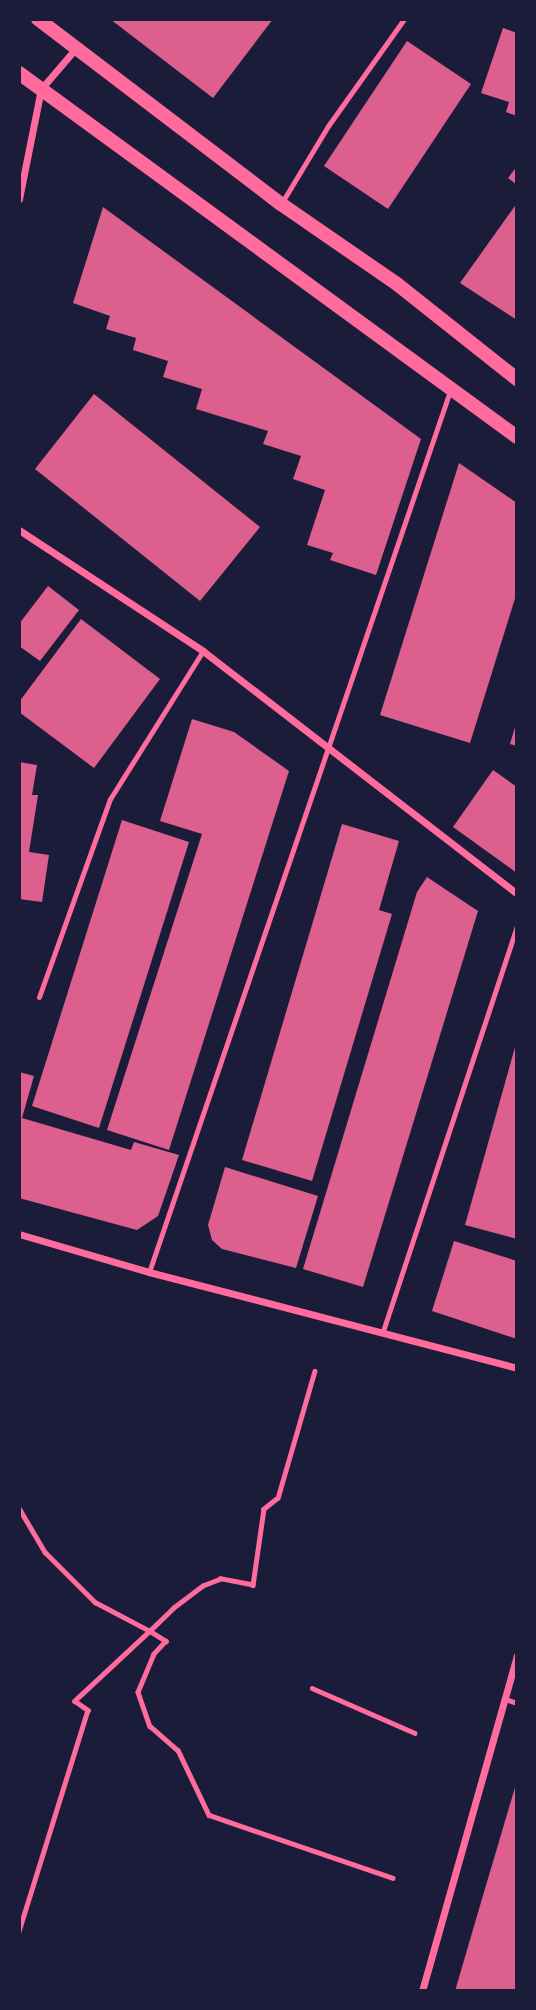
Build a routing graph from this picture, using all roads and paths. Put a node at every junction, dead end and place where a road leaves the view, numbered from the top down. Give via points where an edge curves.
1 (38, 19) edge
2 (404, 19) edge
3 (76, 48) junction
4 (19, 73) edge
5 (41, 89) junction
6 (19, 199) edge
7 (281, 204) junction
8 (517, 379) edge
9 (452, 387) junction
10 (517, 437) edge
11 (19, 530) edge
12 (203, 651) junction
13 (331, 749) junction
14 (517, 894) edge
15 (517, 926) edge
16 (38, 997) dead end
17 (19, 1234) edge
18 (149, 1272) junction
19 (383, 1331) junction
20 (517, 1368) edge
21 (315, 1371) dead end
22 (19, 1508) edge
23 (150, 1631) junction
24 (517, 1656) edge
25 (312, 1688) dead end
26 (505, 1699) junction
27 (517, 1703) edge
28 (415, 1733) dead end
29 (393, 1878) dead end
30 (19, 1932) edge
31 (422, 1991) edge

1 - 3 main road
2 - 7 lane
3 - 5 street
3 - 7 main road
4 - 5 main road
5 - 6 street
5 - 9 main road
7 - 8 main road via 397,284
9 - 10 main road
9 - 13 lane
11 - 12 street
12 - 13 street
12 - 16 lane via 110,799
13 - 14 street
13 - 18 lane
15 - 19 lane
17 - 18 street
18 - 19 street
19 - 20 street
21 - 23 path via 278,1498 264,1509 253,1585 221,1579 203,1586
22 - 23 path via 45,1552 95,1602
23 - 29 path via 166,1641 154,1654 138,1692 150,1726 178,1749 209,1815
23 - 30 path via 75,1701 88,1710
24 - 26 street
25 - 28 path
26 - 27 lane
26 - 31 street

